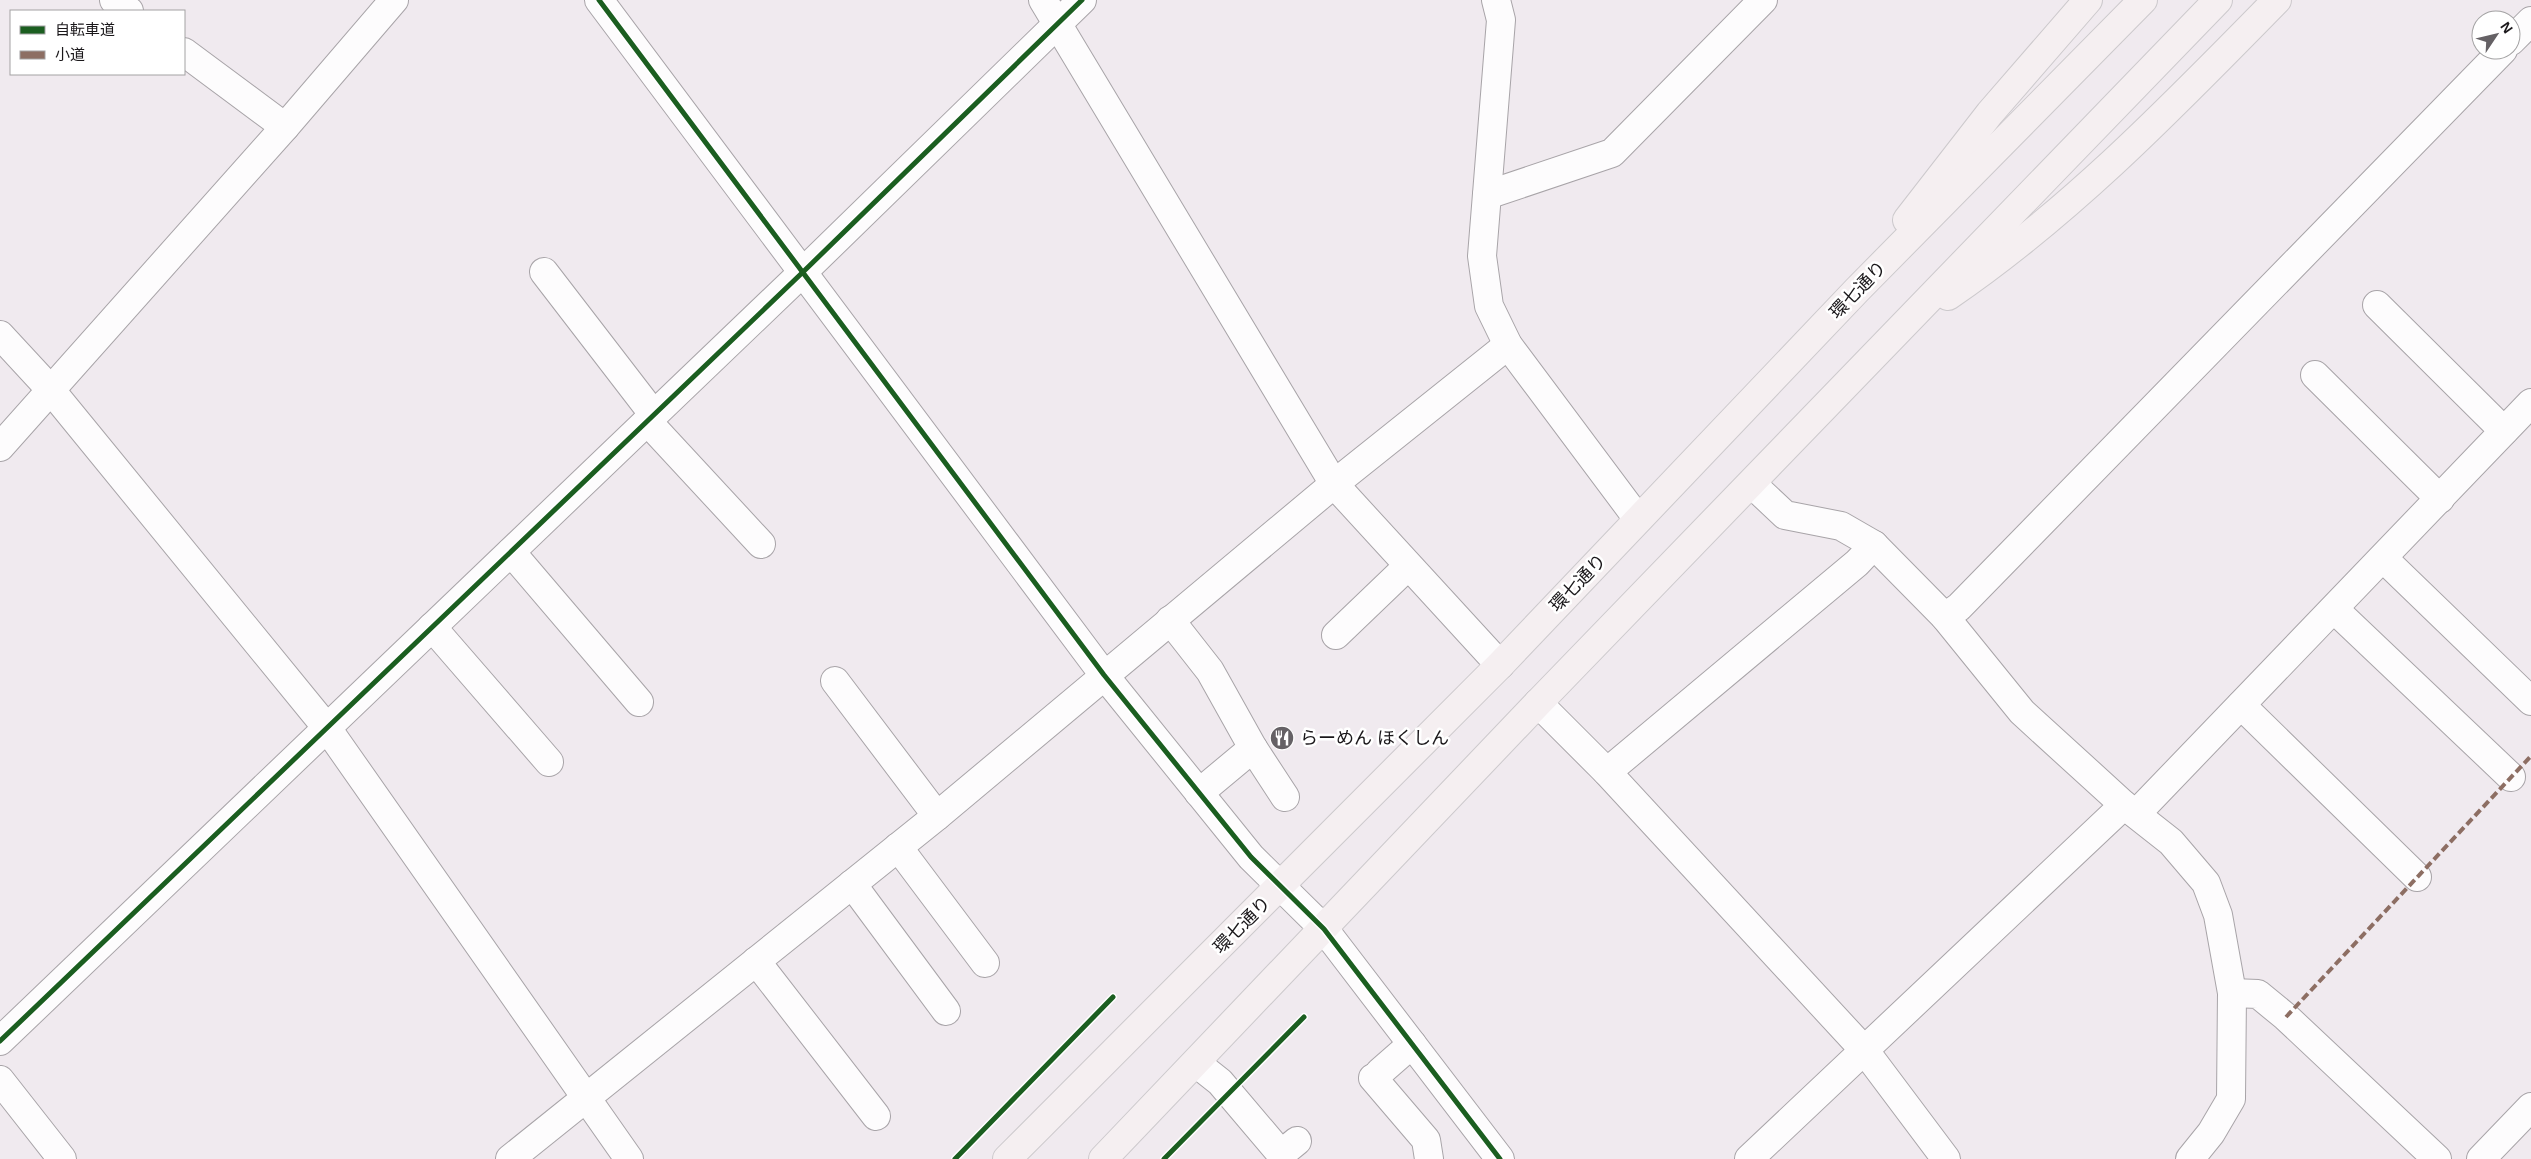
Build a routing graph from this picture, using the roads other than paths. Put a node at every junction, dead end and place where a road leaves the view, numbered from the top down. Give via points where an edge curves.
1 (114, 0) edge
2 (394, 0) edge
3 (599, 0) edge
4 (1044, 0) edge
5 (1082, 0) edge
6 (1496, 0) edge
7 (1763, 0) edge
8 (2088, 0) edge
9 (2143, 0) edge
10 (2218, 0) edge
11 (2277, 0) edge
12 (128, 10) edge
13 (2531, 21) edge
14 (1058, 24) junction
15 (2521, 31) edge
16 (185, 53) edge
17 (2493, 60) edge
18 (285, 127) junction
19 (1487, 195) junction
20 (544, 272) dead end
21 (803, 272) junction
22 (1856, 290) junction
23 (2377, 304) dead end
24 (1901, 327) junction
25 (0, 336) edge
26 (1508, 345) junction
27 (2315, 375) dead end
28 (50, 389) junction
29 (2531, 403) edge
30 (650, 418) junction
31 (2504, 431) junction
32 (0, 447) edge
33 (1334, 484) junction
34 (1752, 484) junction
35 (2440, 498) junction
36 (1638, 519) junction
37 (761, 544) dead end
38 (1874, 545) junction
39 (511, 552) junction
40 (2383, 558) junction
41 (1408, 566) junction
42 (2334, 609) junction
43 (1945, 617) junction
44 (1170, 620) junction
45 (432, 627) junction
46 (1336, 635) dead end
47 (1500, 665) junction
48 (1104, 675) junction
49 (835, 681) dead end
50 (2531, 701) edge
51 (639, 702) dead end
52 (1538, 703) junction
53 (2241, 705) junction
54 (327, 728) junction
55 (1253, 748) junction
56 (549, 762) dead end
57 (1607, 772) junction
58 (2511, 777) dead end
59 (1199, 793) junction
60 (1286, 797) dead end
61 (2130, 810) junction
62 (937, 816) junction
63 (898, 847) junction
64 (2418, 877) dead end
65 (852, 884) junction
66 (1281, 886) junction
67 (1324, 929) junction
68 (756, 961) junction
69 (985, 963) dead end
70 (2232, 993) junction
71 (946, 1011) dead end
72 (0, 1041) edge
73 (1412, 1044) junction
74 (1865, 1050) junction
75 (1196, 1062) junction
76 (0, 1080) edge
77 (585, 1098) junction
78 (2531, 1107) edge
79 (876, 1116) dead end
80 (1286, 1152) edge
81 (62, 1159) edge
82 (510, 1159) edge
83 (629, 1159) edge
84 (1007, 1159) edge
85 (1104, 1159) edge
86 (1429, 1159) edge
87 (1500, 1159) edge
88 (1749, 1159) edge
89 (1946, 1159) edge
90 (2190, 1159) edge
91 (2437, 1159) edge
92 (2482, 1159) edge

1 - 12 street
2 - 18 street
3 - 21 street
4 - 14 street
5 - 14 street
6 - 19 street via 1501,20
7 - 19 street via 1612,153
8 - 22 main road via 1990,113
9 - 22 main road, 環七通り
10 - 24 main road
11 - 24 main road via 2082,192 2000,260
13 - 15 street
14 - 21 street
14 - 33 street
16 - 18 street
17 - 43 street
18 - 28 street
19 - 26 street via 1482,256 1489,306
20 - 30 street
21 - 30 street
21 - 48 street
22 - 36 main road, 環七通り
23 - 31 street
24 - 34 main road
25 - 28 street
26 - 33 street
26 - 36 street
27 - 35 street
28 - 32 street
28 - 54 street
29 - 31 street
30 - 37 street
30 - 39 street
31 - 35 street
33 - 41 street
33 - 44 street
34 - 38 street via 1785,515 1841,526
34 - 52 main road
35 - 40 street
36 - 47 main road, 環七通り
38 - 43 street
38 - 57 street via 1857,563
39 - 45 street
39 - 51 street
40 - 42 street
40 - 50 street
41 - 46 street
41 - 47 street
42 - 53 street
42 - 58 street
43 - 61 street via 2022,712
44 - 48 street
44 - 55 street via 1210,671
45 - 54 street
45 - 56 street
47 - 66 main road, 環七通り
48 - 59 street
48 - 62 street
49 - 62 street
52 - 57 street
52 - 67 main road
53 - 61 street
53 - 64 street
54 - 72 street
54 - 77 street
55 - 59 street
55 - 60 street
57 - 74 street
59 - 66 street via 1251,856
61 - 70 street via 2171,842 2206,883 2218,915
61 - 74 street
62 - 63 street
63 - 65 street
63 - 69 street
65 - 68 street
65 - 71 street
66 - 67 street
66 - 84 main road, 環七通り
67 - 73 street
67 - 75 main road
68 - 77 street
68 - 79 street
70 - 90 street via 2231,1099 2211,1133
70 - 91 street via 2258,994 2286,1016
73 - 86 street via 1377,1075 1426,1140
73 - 87 street
74 - 88 street
74 - 89 street
75 - 80 street via 1220,1082
75 - 85 main road
76 - 81 street
77 - 82 street
77 - 83 street
78 - 92 street

